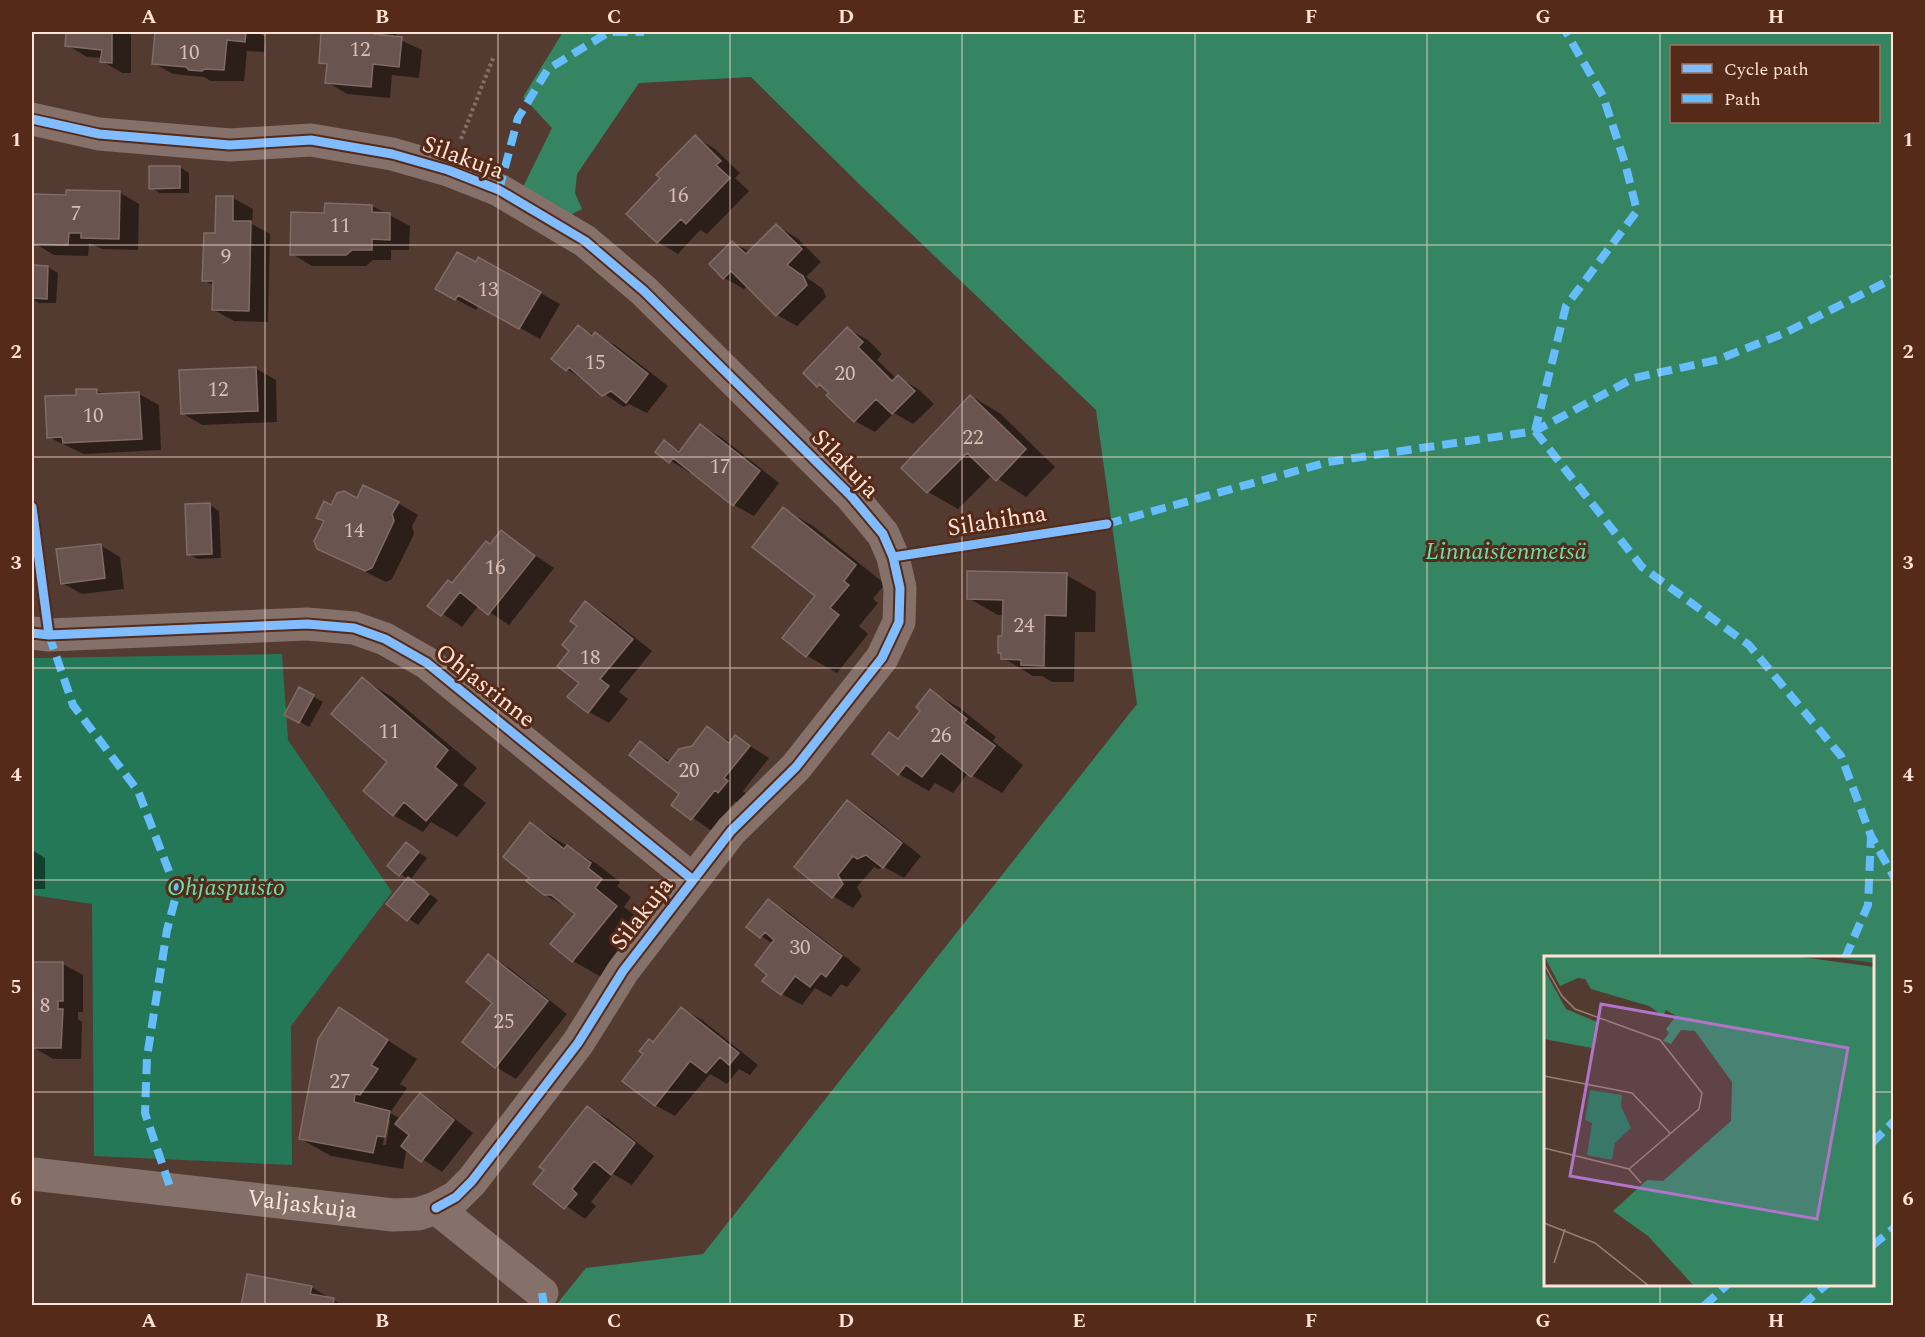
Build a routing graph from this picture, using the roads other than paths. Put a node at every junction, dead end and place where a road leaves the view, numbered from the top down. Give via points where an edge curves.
1 (32, 119) edge
2 (32, 633) edge
3 (693, 880) junction
4 (32, 1174) edge
5 (436, 1208) junction
6 (542, 1293) dead end

1 - 3 street, Silakuja via 99,134 218,144 245,146 311,140 392,154 499,190 585,241 635,284 851,496 883,534 893,557 900,588 899,622 882,658 796,767 731,831
2 - 3 street, Ohjasrinne via 308,624 354,628 385,639 427,663
3 - 5 street, Silakuja via 623,971 578,1043 472,1181 456,1197
4 - 5 street, Valjaskuja via 393,1215 418,1214
5 - 6 street

